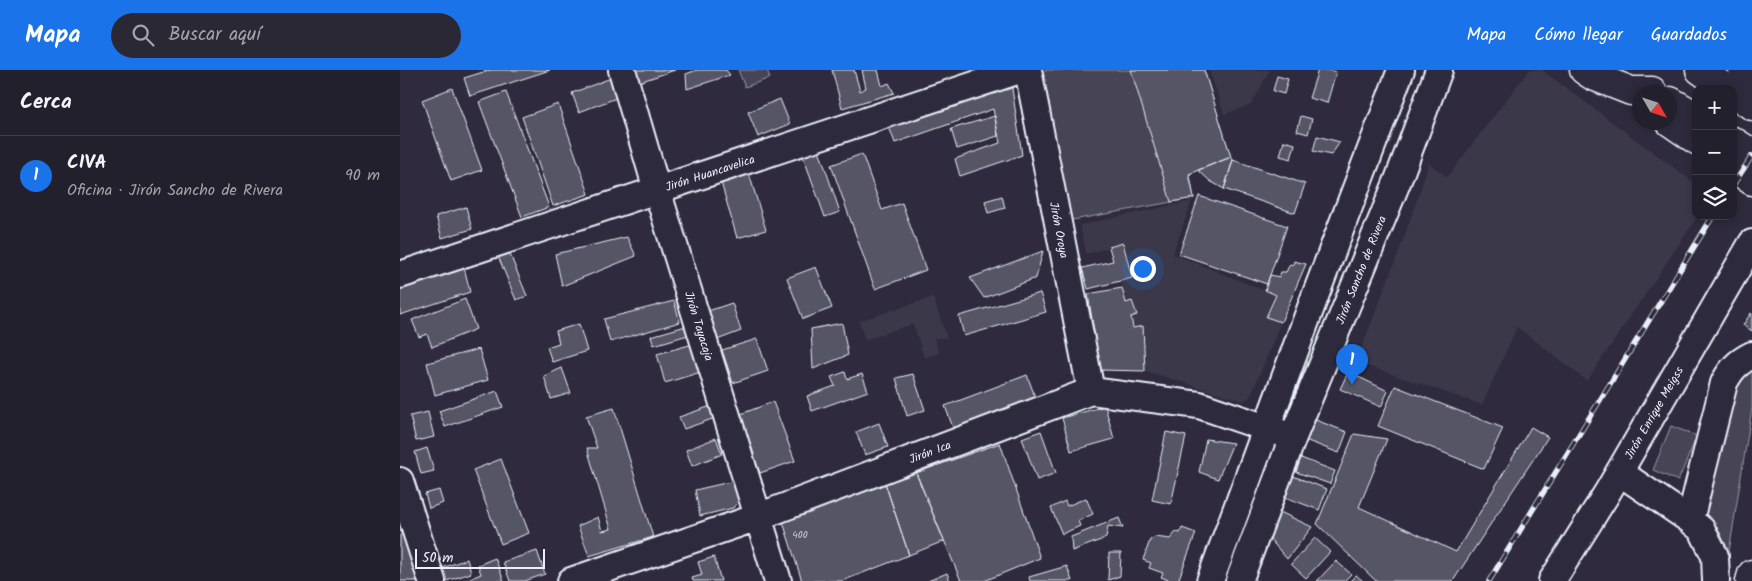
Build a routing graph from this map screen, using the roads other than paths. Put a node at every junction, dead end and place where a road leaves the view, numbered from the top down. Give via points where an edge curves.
1 (622, 70) edge
2 (1020, 70) edge
3 (1028, 70) edge
4 (1402, 70) edge
5 (1700, 70) edge
6 (1743, 70) edge
7 (1596, 72) edge
8 (1437, 76) edge
9 (1752, 77) edge
10 (1721, 85) edge
11 (1632, 91) edge
12 (1737, 96) edge
13 (1752, 106) edge
14 (1677, 120) edge
15 (1692, 136) edge
16 (1737, 144) edge
17 (1752, 154) edge
18 (1737, 170) edge
19 (1752, 181) edge
20 (657, 190) junction
21 (1752, 243) edge
22 (400, 275) edge
23 (1317, 291) junction
24 (1347, 303) junction
25 (1752, 355) edge
26 (1091, 391) junction
27 (1266, 428) junction
28 (1293, 437) junction
29 (1619, 472) junction
30 (400, 481) edge
31 (758, 517) junction
32 (1690, 520) junction
33 (1752, 574) edge
34 (432, 581) edge
35 (571, 581) edge
36 (778, 581) edge
37 (1210, 581) edge
38 (1239, 581) edge
39 (1552, 581) edge
40 (1716, 581) edge
41 (1750, 581) edge

1 - 20 street, Jirón Tayacaja
2 - 20 street, Jirón Huancavelica
3 - 26 street, Jirón Oroya
4 - 8 street
4 - 23 street
5 - 10 main road
6 - 9 main road
7 - 11 main road
8 - 24 street, Jirón Sancho de Rivera
12 - 13 main road
14 - 15 main road
16 - 17 main road
18 - 19 main road
20 - 22 street, Jirón Huancavelica
20 - 31 street, Jirón Tayacaja
21 - 29 street, Jirón Enrique Meigss
23 - 24 street
23 - 27 street
24 - 28 street, Jirón Sancho de Rivera
25 - 32 street via 1731,369 1724,383
26 - 27 street, Jirón Ica via 1199,405
26 - 31 street, Jirón Ica
27 - 28 street, Jirón Ica
27 - 37 street
28 - 38 street, Jirón Sancho de Rivera
29 - 32 street
29 - 39 street, Jirón Enrique Meigss
30 - 34 street
31 - 35 street, Jirón Ica
31 - 36 street, Jirón Tayacaja
32 - 40 street via 1702,530 1715,556
33 - 41 main road

